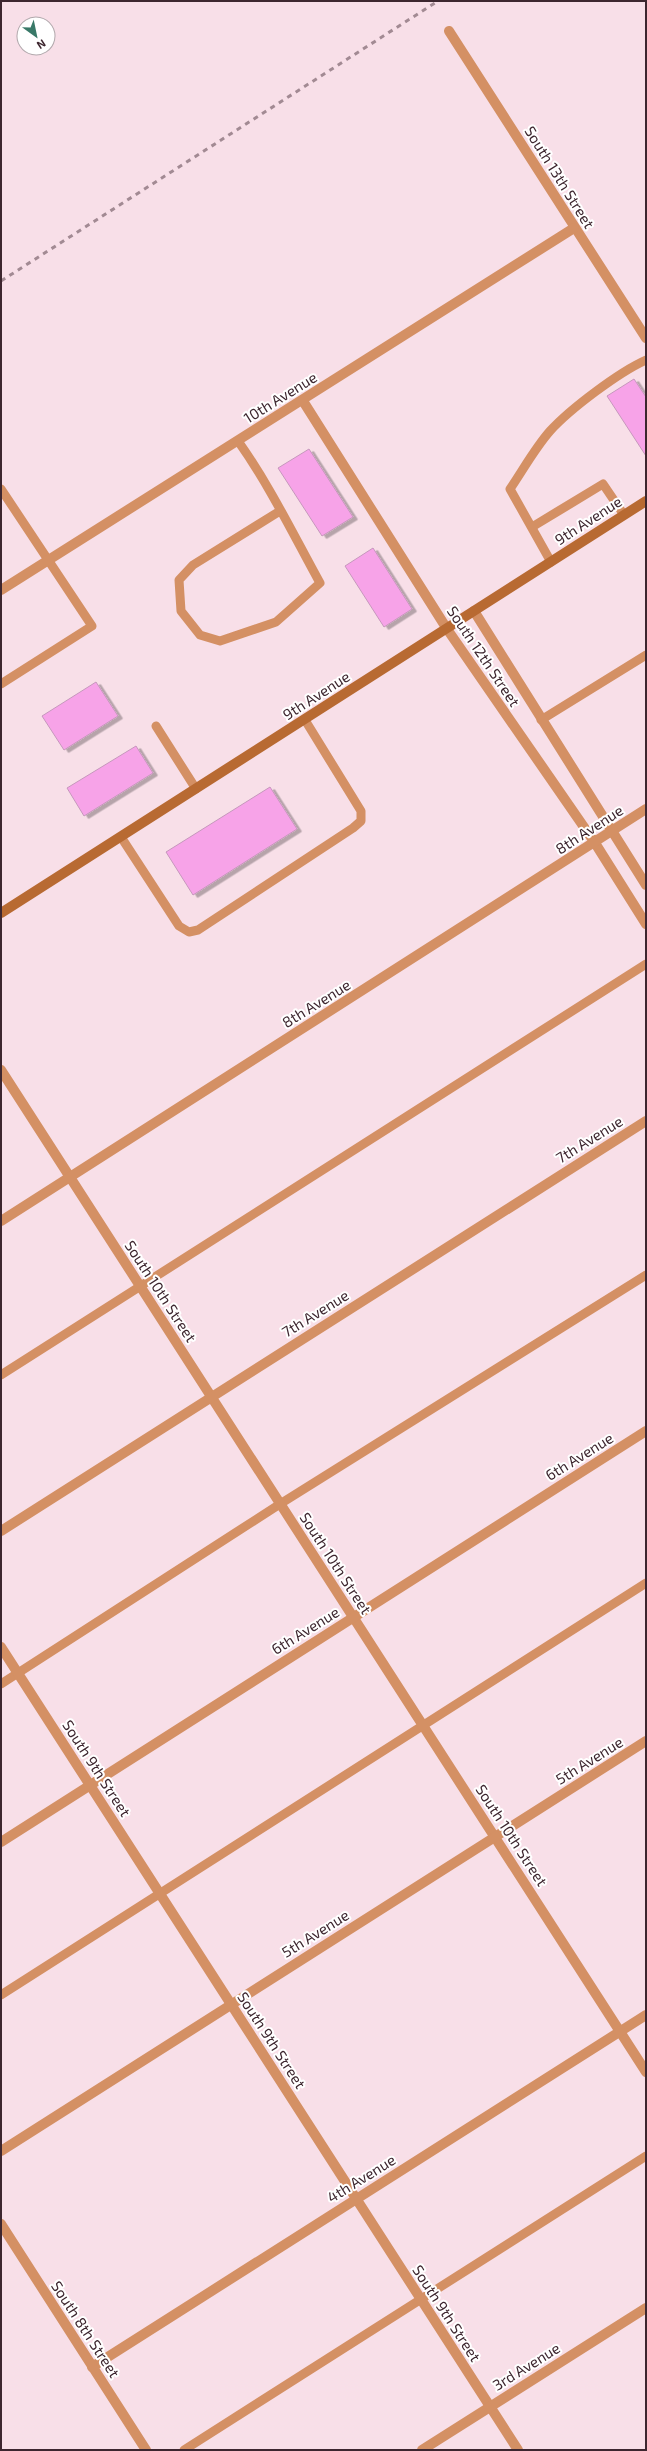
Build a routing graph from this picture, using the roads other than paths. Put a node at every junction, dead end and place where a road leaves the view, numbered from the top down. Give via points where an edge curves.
1 (449, 31) dead end
2 (574, 228) junction
3 (646, 338) edge
4 (646, 360) edge
5 (303, 401) junction
6 (238, 441) junction
7 (1, 489) edge
8 (646, 501) edge
9 (280, 511) junction
10 (624, 515) junction
11 (532, 527) junction
12 (50, 560) junction
13 (551, 562) junction
14 (1, 590) edge
15 (474, 611) junction
16 (447, 629) junction
17 (646, 655) edge
18 (1, 684) edge
19 (305, 720) junction
20 (542, 720) junction
21 (156, 726) dead end
22 (196, 789) junction
23 (646, 809) edge
24 (611, 832) junction
25 (121, 837) junction
26 (594, 843) junction
27 (646, 885) edge
28 (1, 913) edge
29 (646, 924) edge
30 (646, 964) edge
31 (3, 1076) edge
32 (646, 1121) edge
33 (70, 1177) junction
34 (1, 1221) edge
35 (646, 1274) edge
36 (141, 1287) junction
37 (1, 1375) edge
38 (211, 1397) junction
39 (646, 1431) edge
40 (280, 1504) junction
41 (1, 1532) edge
42 (646, 1583) edge
43 (353, 1617) junction
44 (1, 1647) edge
45 (18, 1673) junction
46 (1, 1684) edge
47 (423, 1725) junction
48 (646, 1741) edge
49 (90, 1785) junction
50 (495, 1837) junction
51 (1, 1842) edge
52 (160, 1894) junction
53 (1, 1995) edge
54 (232, 2004) junction
55 (646, 2015) edge
56 (620, 2031) junction
57 (646, 2072) edge
58 (1, 2151) edge
59 (646, 2156) edge
60 (356, 2199) junction
61 (1, 2224) edge
62 (421, 2300) junction
63 (646, 2308) edge
64 (92, 2367) junction
65 (490, 2407) junction
66 (146, 2450) edge
67 (184, 2450) edge
68 (422, 2450) edge
69 (518, 2450) edge

1 - 2 street, South 13th Street
2 - 3 street, South 13th Street
2 - 5 street, 10th Avenue
4 - 11 lane via 633,365 595,393 551,431 531,458 510,489
5 - 6 street, 10th Avenue
5 - 16 street, South 12th Street
6 - 9 lane via 253,462
6 - 12 street, 10th Avenue
7 - 12 lane
8 - 10 main road, 9th Avenue
9 - 9 lane via 320,583 276,622 220,641 200,635 181,610 179,580 193,566
10 - 11 lane via 603,484
10 - 13 main road, 9th Avenue
11 - 13 lane
12 - 14 street, 10th Avenue
12 - 18 lane via 92,626
13 - 15 main road, 9th Avenue
15 - 16 main road, 9th Avenue
15 - 20 street
16 - 19 main road, 9th Avenue
16 - 26 street, South 12th Street
17 - 20 lane
19 - 22 main road, 9th Avenue
19 - 25 lane via 360,811 361,821 198,930 189,932 179,926
20 - 24 street
21 - 22 lane
22 - 25 main road, 9th Avenue
23 - 24 street, 8th Avenue
24 - 26 street, 8th Avenue
24 - 27 street
25 - 28 main road, 9th Avenue
26 - 29 street, South 12th Street
26 - 33 street, 8th Avenue
30 - 36 lane
31 - 33 street, South 10th Street
32 - 38 street, 7th Avenue
33 - 34 street, 8th Avenue
33 - 36 street, South 10th Street
35 - 40 lane
36 - 37 lane
36 - 38 street, South 10th Street
38 - 40 street, South 10th Street
38 - 41 street, 7th Avenue
39 - 43 street, 6th Avenue
40 - 43 street, South 10th Street
40 - 45 lane
42 - 47 lane
43 - 47 street, South 10th Street
43 - 49 street, 6th Avenue
44 - 45 street, South 9th Street
45 - 46 lane
45 - 49 street, South 9th Street
47 - 50 street, South 10th Street
47 - 52 lane
48 - 50 street, 5th Avenue
49 - 51 street, 6th Avenue
49 - 52 street, South 9th Street
50 - 54 street, 5th Avenue
50 - 56 street, South 10th Street
52 - 53 lane
52 - 54 street, South 9th Street
54 - 58 street, 5th Avenue
54 - 60 street, South 9th Street
55 - 56 street, 4th Avenue
56 - 57 street, South 10th Street
56 - 60 street, 4th Avenue
59 - 62 lane
60 - 62 street, South 9th Street
60 - 64 street, 4th Avenue
61 - 64 street, South 8th Street
62 - 65 street, South 9th Street
62 - 67 lane
63 - 65 street, 3rd Avenue
64 - 66 street, South 8th Street
65 - 68 street, 3rd Avenue
65 - 69 street, South 9th Street

